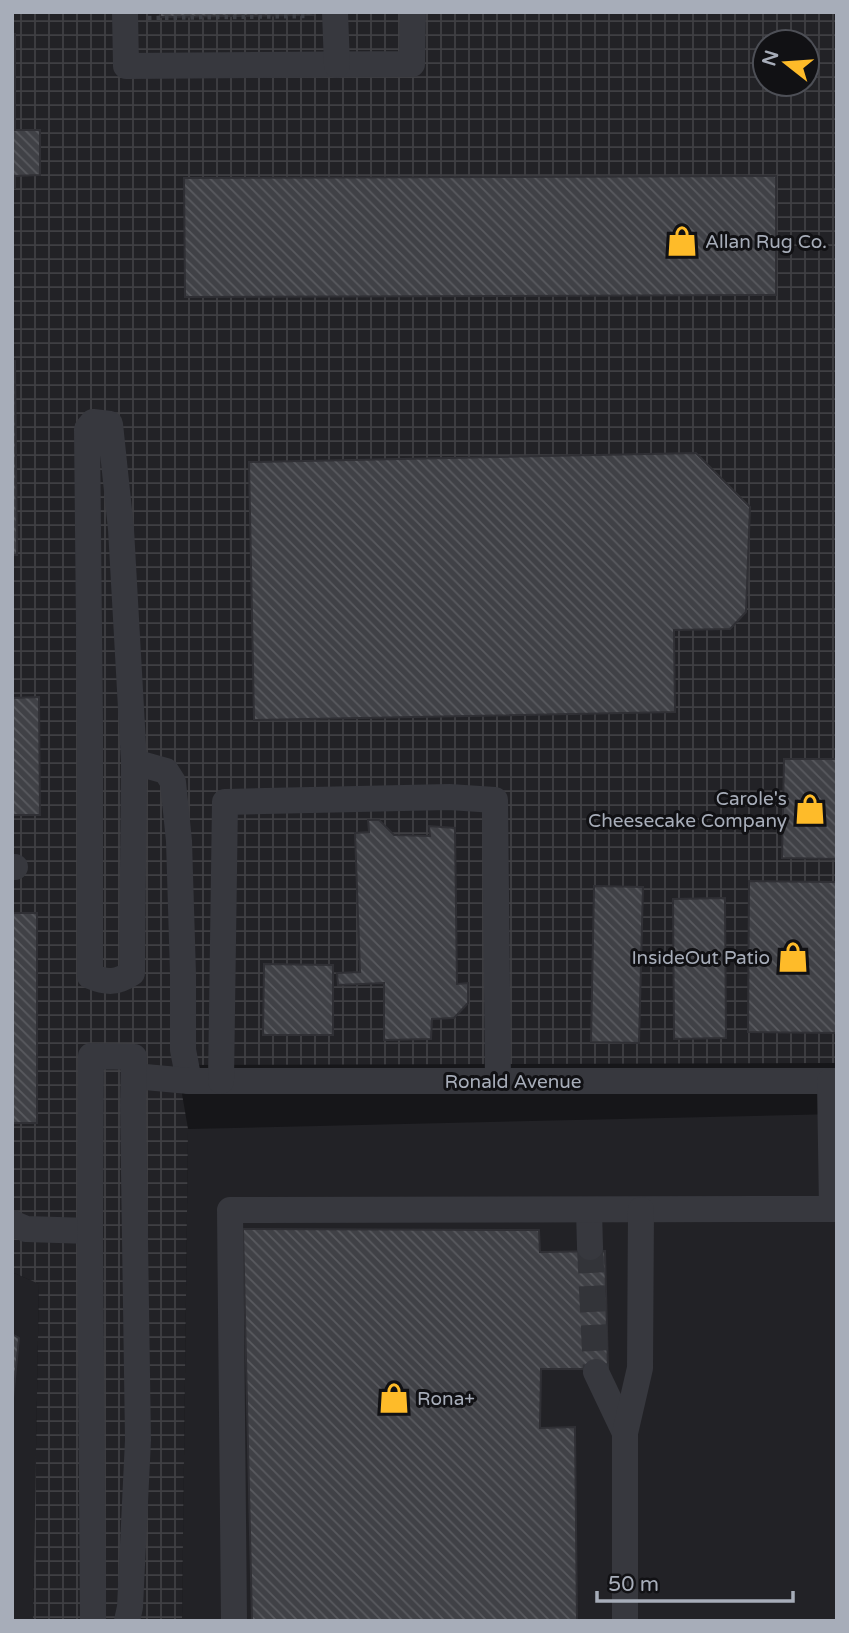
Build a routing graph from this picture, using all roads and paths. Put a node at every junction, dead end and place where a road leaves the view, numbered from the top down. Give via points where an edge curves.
1 (308, 12) edge
2 (335, 12) edge
3 (413, 12) edge
4 (134, 15) edge
5 (337, 65) junction
6 (134, 762) junction
7 (134, 1076) junction
8 (498, 1081) junction
9 (834, 1081) edge
10 (189, 1082) junction
11 (221, 1082) junction
12 (834, 1209) edge
13 (589, 1210) junction
14 (641, 1210) junction
15 (12, 1223) edge
16 (90, 1231) junction
17 (590, 1247) tunnel mouth
18 (596, 1372) tunnel mouth
19 (625, 1433) junction
20 (93, 1621) edge
21 (127, 1621) edge
22 (234, 1621) edge
23 (625, 1621) edge

1 - 4 path via 308,16
2 - 5 street
3 - 5 street via 412,64
4 - 5 street via 126,66
6 - 6 street via 132,972 103,982 90,976 87,429 93,422 110,424 121,529
6 - 10 street via 166,771 173,782 179,841 183,1050
7 - 10 street, Ronald Avenue
7 - 16 street via 134,1056 91,1056
7 - 21 street via 138,1440
8 - 9 street, Ronald Avenue
8 - 11 street, Ronald Avenue
8 - 11 street via 495,800 449,797 225,802
9 - 12 street
10 - 11 street, Ronald Avenue
12 - 14 street
13 - 14 street
13 - 17 street
13 - 22 street via 230,1210
14 - 19 street via 640,1368
15 - 16 street via 26,1229
16 - 20 street
18 - 19 street
19 - 23 street

